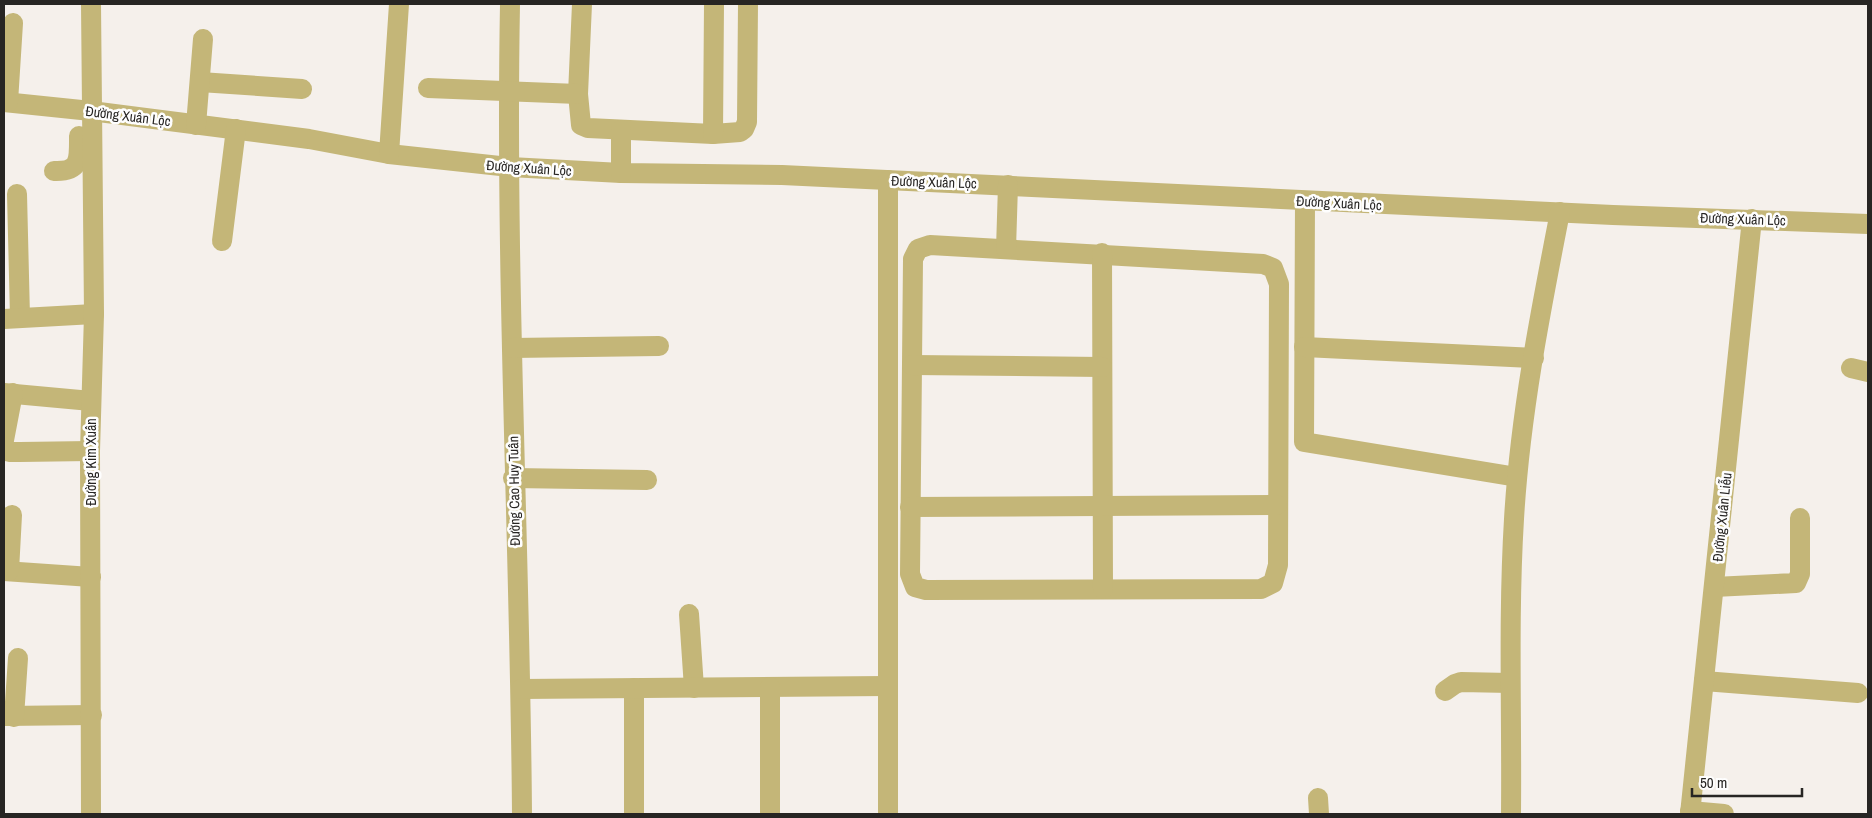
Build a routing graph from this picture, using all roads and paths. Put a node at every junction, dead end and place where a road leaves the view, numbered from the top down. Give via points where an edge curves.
1 (91, 4) edge
2 (399, 4) edge
3 (510, 4) edge
4 (582, 4) edge
5 (714, 4) edge
6 (748, 4) edge
7 (13, 23) dead end
8 (203, 39) dead end
9 (200, 82) junction
10 (428, 88) dead end
11 (302, 89) dead end
12 (508, 91) junction
13 (578, 94) junction
14 (6, 102) edge
15 (85, 110) junction
16 (196, 125) junction
17 (236, 130) junction
18 (621, 130) junction
19 (712, 134) junction
20 (389, 154) junction
21 (510, 167) junction
22 (54, 171) dead end
23 (621, 173) junction
24 (888, 180) junction
25 (1008, 185) junction
26 (17, 194) dead end
27 (1305, 201) junction
28 (1560, 212) junction
29 (1752, 219) junction
30 (1868, 224) edge
31 (222, 241) dead end
32 (1006, 249) junction
33 (1102, 253) junction
34 (94, 314) junction
35 (12, 318) edge
36 (659, 346) dead end
37 (1304, 347) junction
38 (512, 348) junction
39 (1534, 358) junction
40 (912, 365) junction
41 (1102, 367) junction
42 (8, 393) edge
43 (91, 401) junction
44 (4, 440) edge
45 (4, 447) edge
46 (90, 451) junction
47 (1517, 476) junction
48 (513, 478) junction
49 (647, 480) dead end
50 (1103, 504) junction
51 (1277, 505) junction
52 (910, 507) junction
53 (12, 515) dead end
54 (1800, 518) dead end
55 (7, 571) edge
56 (91, 577) junction
57 (1714, 587) junction
58 (1103, 589) junction
59 (689, 614) dead end
60 (18, 658) dead end
61 (1704, 681) junction
62 (1510, 683) junction
63 (887, 686) junction
64 (770, 687) junction
65 (634, 688) junction
66 (694, 688) junction
67 (521, 689) junction
68 (1445, 691) dead end
69 (1858, 693) dead end
70 (92, 715) junction
71 (9, 717) edge
72 (1690, 813) edge
73 (91, 814) edge
74 (522, 814) edge
75 (634, 814) edge
76 (770, 814) edge
77 (888, 814) edge
78 (1511, 814) edge
79 (1724, 814) edge

1 - 15 street
2 - 20 street
3 - 12 street, Đường Cao Huy Tuân
4 - 13 street
5 - 19 street
6 - 19 street via 747,122 740,132
7 - 14 street
8 - 9 street
9 - 11 street
9 - 16 street
10 - 12 street
12 - 13 street
12 - 21 street, Đường Cao Huy Tuân
13 - 18 street via 582,127
14 - 15 street, Đường Xuân Lộc
15 - 16 street, Đường Xuân Lộc
15 - 22 street via 78,162 70,170
15 - 34 street, Đường Kim Xuân
16 - 17 street, Đường Xuân Lộc
17 - 20 street, Đường Xuân Lộc via 310,139
17 - 31 street
18 - 19 street
18 - 23 street
20 - 21 street, Đường Xuân Lộc
21 - 23 street, Đường Xuân Lộc
21 - 38 street, Đường Cao Huy Tuân
23 - 24 street, Đường Xuân Lộc
24 - 25 street, Đường Xuân Lộc
24 - 63 street
25 - 27 street, Đường Xuân Lộc
25 - 32 street
26 - 35 street
27 - 28 street, Đường Xuân Lộc
27 - 37 street
28 - 29 street, Đường Xuân Lộc
28 - 39 street
29 - 30 street, Đường Xuân Lộc
29 - 57 street, Đường Xuân Liễu
32 - 33 street
32 - 40 street via 930,246 918,249 913,259
33 - 41 street
33 - 51 street via 1263,264 1276,272 1279,284
34 - 35 street
34 - 43 street, Đường Kim Xuân
36 - 38 street
37 - 39 street
37 - 47 street via 1304,442
38 - 48 street, Đường Cao Huy Tuân
39 - 47 street
40 - 41 street
40 - 52 street
41 - 50 street
42 - 43 street
42 - 44 street
43 - 46 street, Đường Kim Xuân
45 - 46 street via 9,452
46 - 56 street, Đường Kim Xuân
47 - 62 street
48 - 49 street
48 - 67 street, Đường Cao Huy Tuân
50 - 51 street
50 - 52 street
50 - 58 street
51 - 58 street via 1278,571 1270,586 1261,589
52 - 58 street via 910,579 920,589
53 - 55 street
54 - 57 street via 1800,574 1796,583
55 - 56 street
56 - 70 street, Đường Kim Xuân
57 - 61 street, Đường Xuân Liễu
59 - 66 street
60 - 71 street
61 - 69 street
61 - 72 street, Đường Xuân Liễu
62 - 68 street via 1461,682
62 - 78 street
63 - 64 street
63 - 77 street
64 - 66 street
64 - 76 street
65 - 66 street
65 - 67 street
65 - 75 street
67 - 74 street, Đường Cao Huy Tuân
70 - 71 street
70 - 73 street, Đường Kim Xuân
72 - 79 street

